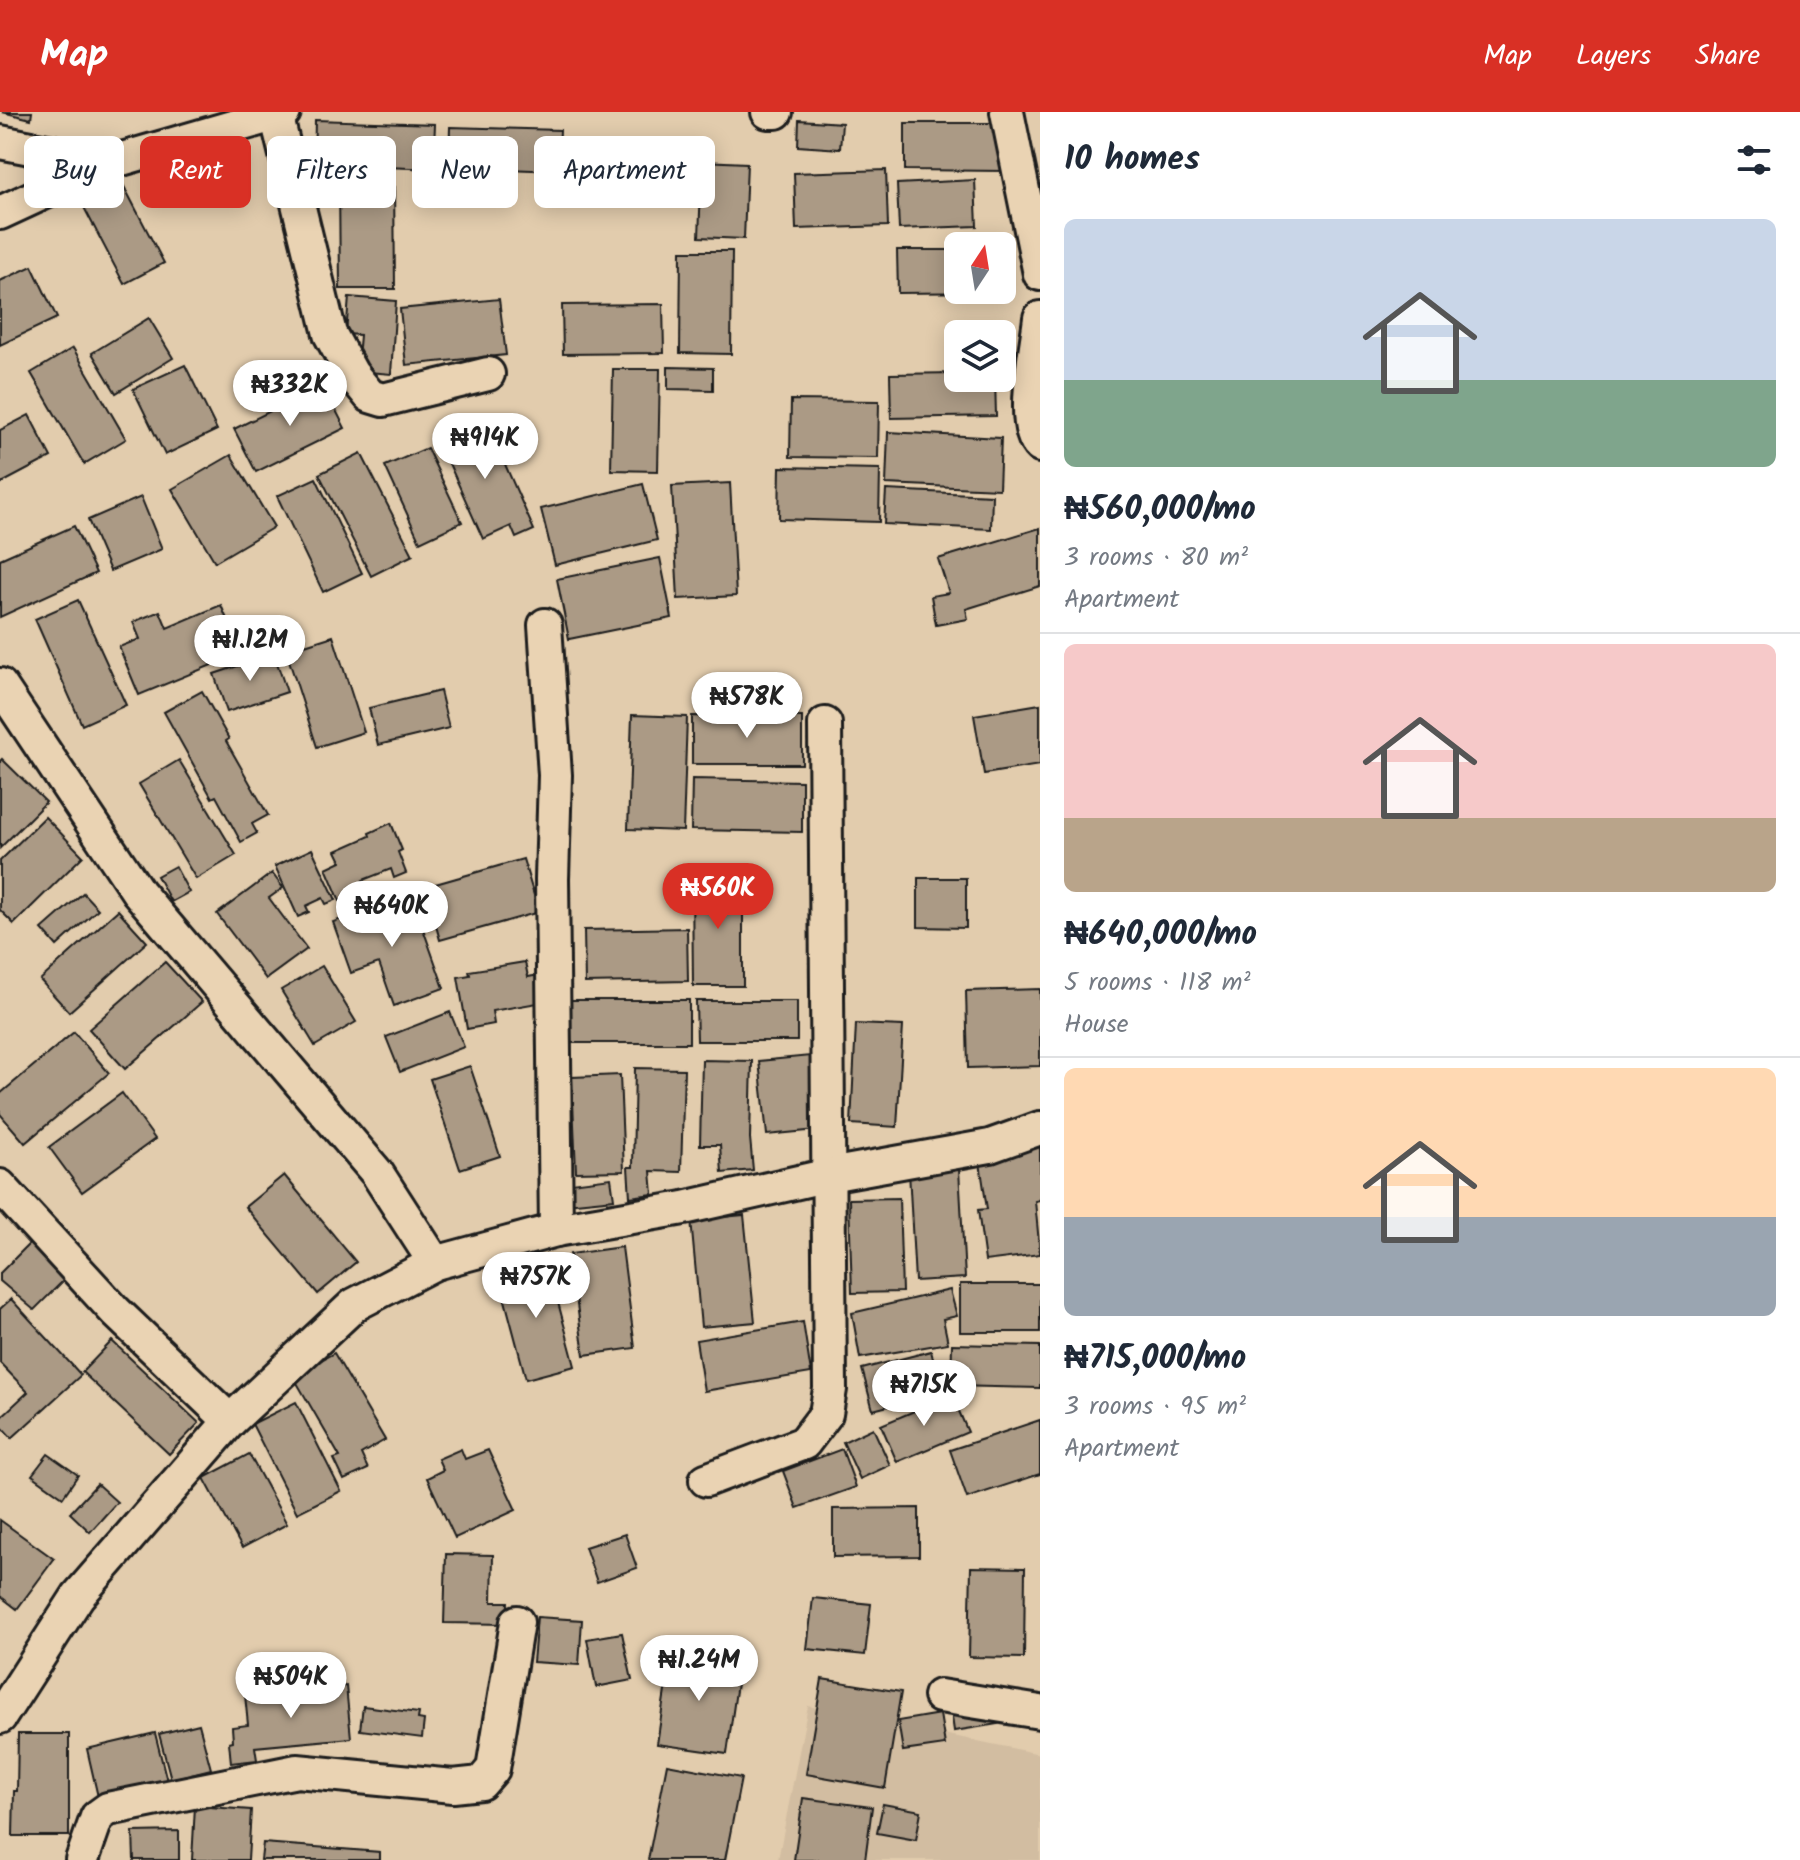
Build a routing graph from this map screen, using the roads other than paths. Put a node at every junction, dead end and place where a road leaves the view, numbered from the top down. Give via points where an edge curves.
1 (768, 112) edge
2 (776, 112) edge
3 (1007, 112) edge
4 (280, 113) edge
5 (0, 142) edge
6 (24, 147) edge
7 (124, 158) edge
8 (24, 202) edge
9 (0, 213) edge
10 (1040, 274) edge
11 (1040, 318) edge
12 (488, 374) dead end
13 (1040, 446) edge
14 (545, 625) dead end
15 (0, 685) edge
16 (825, 724) dead end
17 (1040, 1128) edge
18 (829, 1175) junction
19 (0, 1186) edge
20 (556, 1230) junction
21 (435, 1263) junction
22 (230, 1421) junction
23 (706, 1480) dead end
24 (517, 1622) dead end
25 (940, 1696) dead end
26 (1040, 1712) edge
27 (0, 1717) edge
28 (82, 1860) edge

1 - 2 street
3 - 10 street
4 - 7 street
4 - 12 street via 330,334 352,374 370,396 383,400
5 - 6 street
8 - 9 street
11 - 13 street via 1029,414
14 - 20 street via 555,775
15 - 21 street via 138,892 377,1173
16 - 18 street
17 - 18 street via 990,1146
18 - 20 street
18 - 23 street via 826,1414 804,1443
19 - 22 street via 116,1312
20 - 21 street
21 - 22 street via 354,1305
22 - 27 street via 78,1596
24 - 28 street via 493,1769 481,1783 453,1786 297,1771 108,1809 97,1817
25 - 26 street

